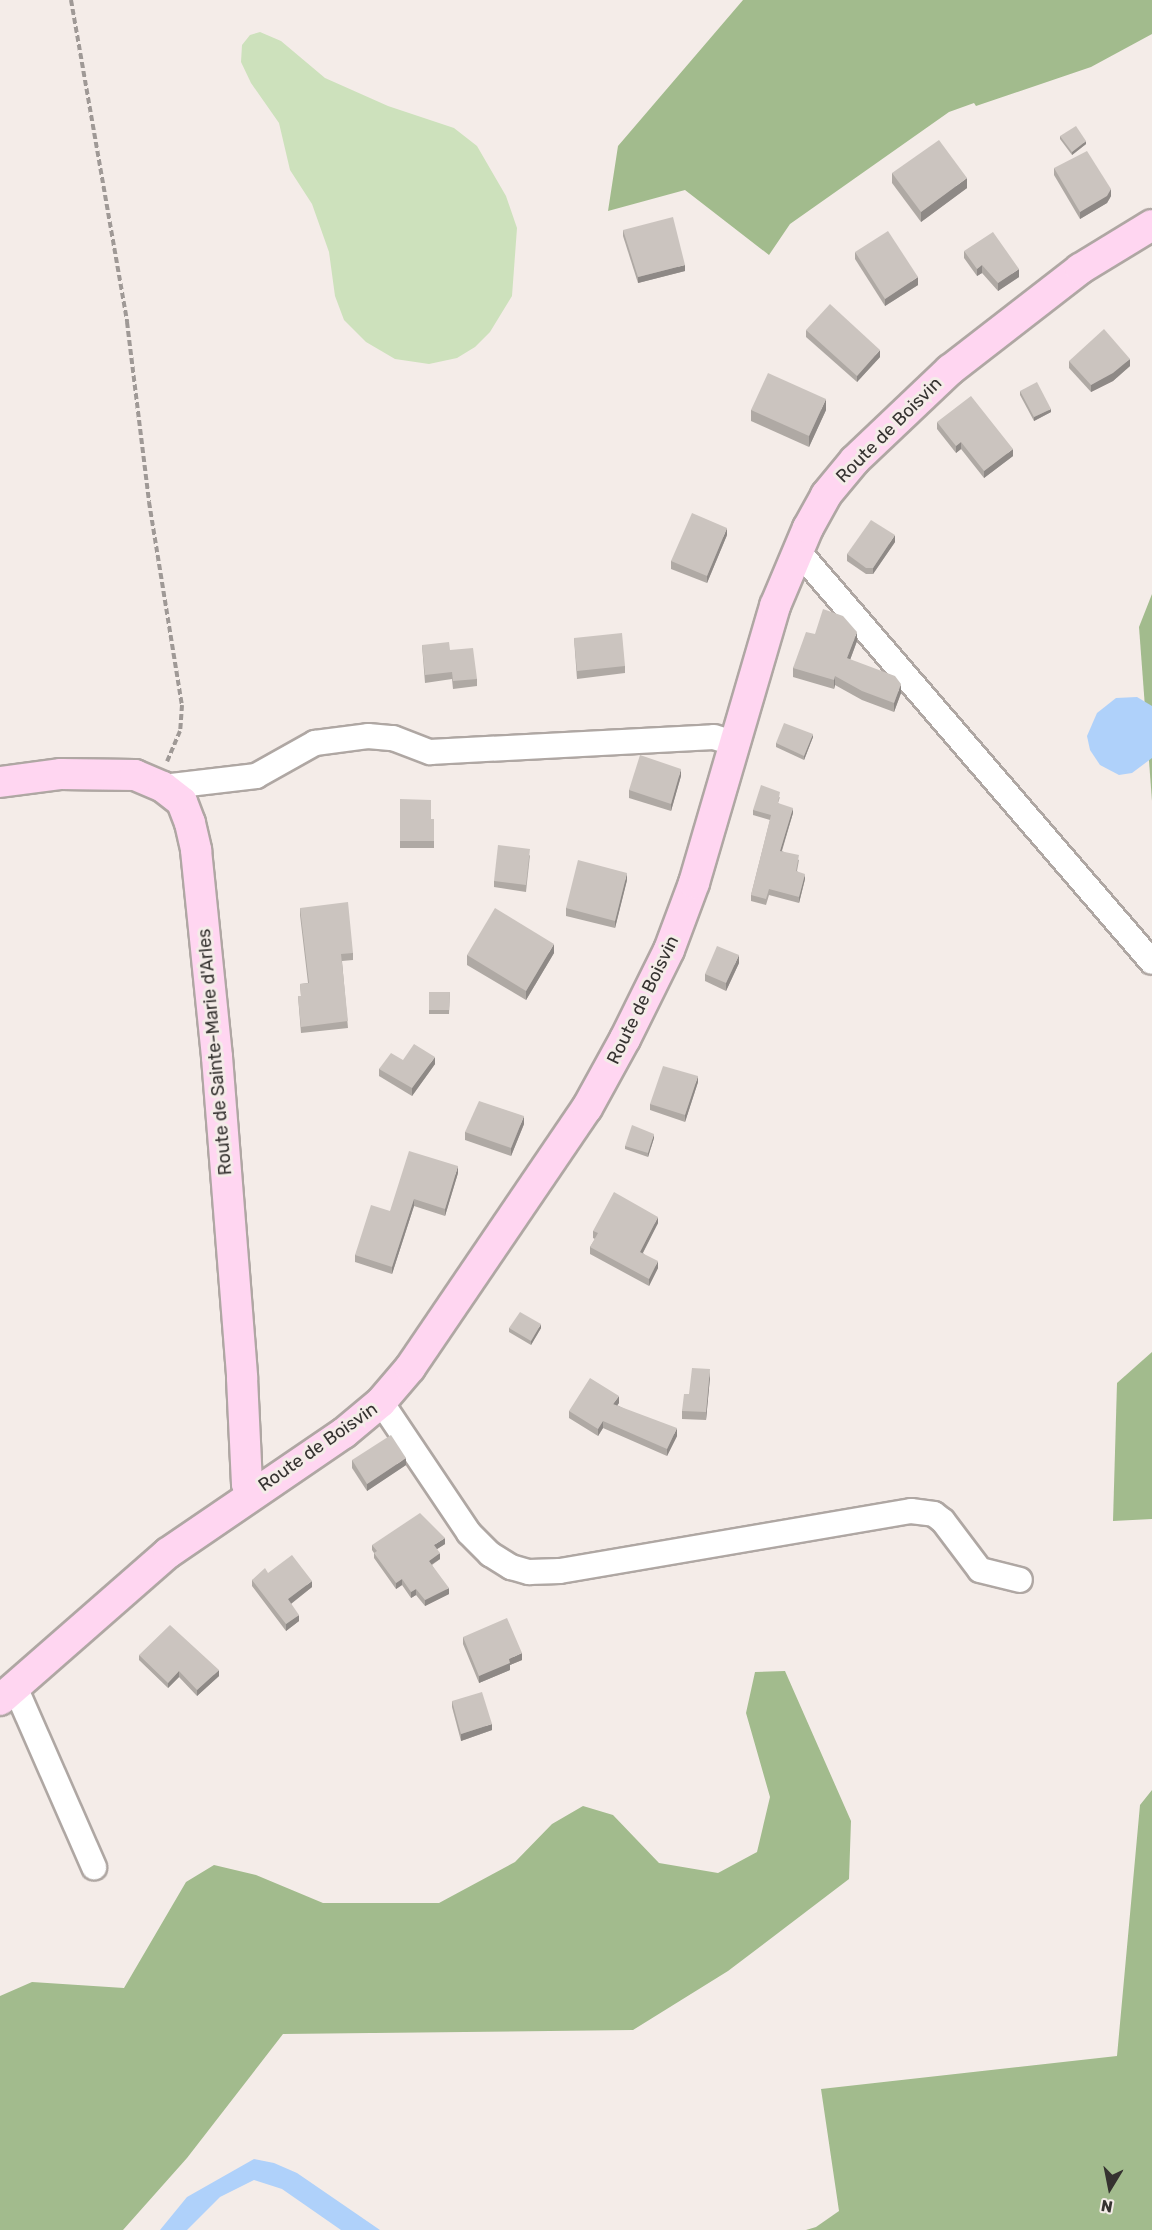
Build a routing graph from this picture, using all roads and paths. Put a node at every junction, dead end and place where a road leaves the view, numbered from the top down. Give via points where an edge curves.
1 (71, 0) edge
2 (1152, 225) edge
3 (798, 551) junction
4 (733, 743) junction
5 (0, 782) edge
6 (163, 787) junction
7 (1152, 962) edge
8 (381, 1402) junction
9 (252, 1493) junction
10 (1020, 1581) dead end
11 (7, 1693) edge
12 (94, 1868) dead end

1 - 6 path via 127,322 149,502 182,705 180,731 166,763
2 - 3 main road, Route de Boisvin via 1080,270 950,370 855,460 826,495
3 - 4 main road, Route de Boisvin via 775,606
3 - 7 street
4 - 6 street via 714,736 430,752 393,738 368,736 315,743 256,776
4 - 8 main road, Route de Boisvin via 681,923 625,1039 587,1108 410,1368
5 - 6 main road, Route de Sainte-Marie d'Arles via 61,774 124,774
6 - 9 main road, Route de Sainte-Marie d'Arles via 182,802 196,850 219,1080 247,1484
8 - 9 main road, Route de Boisvin via 344,1433
8 - 10 street via 469,1533 511,1568 560,1571 911,1511 934,1514 943,1521 980,1570
9 - 11 main road, Route de Boisvin via 168,1553
11 - 12 street

